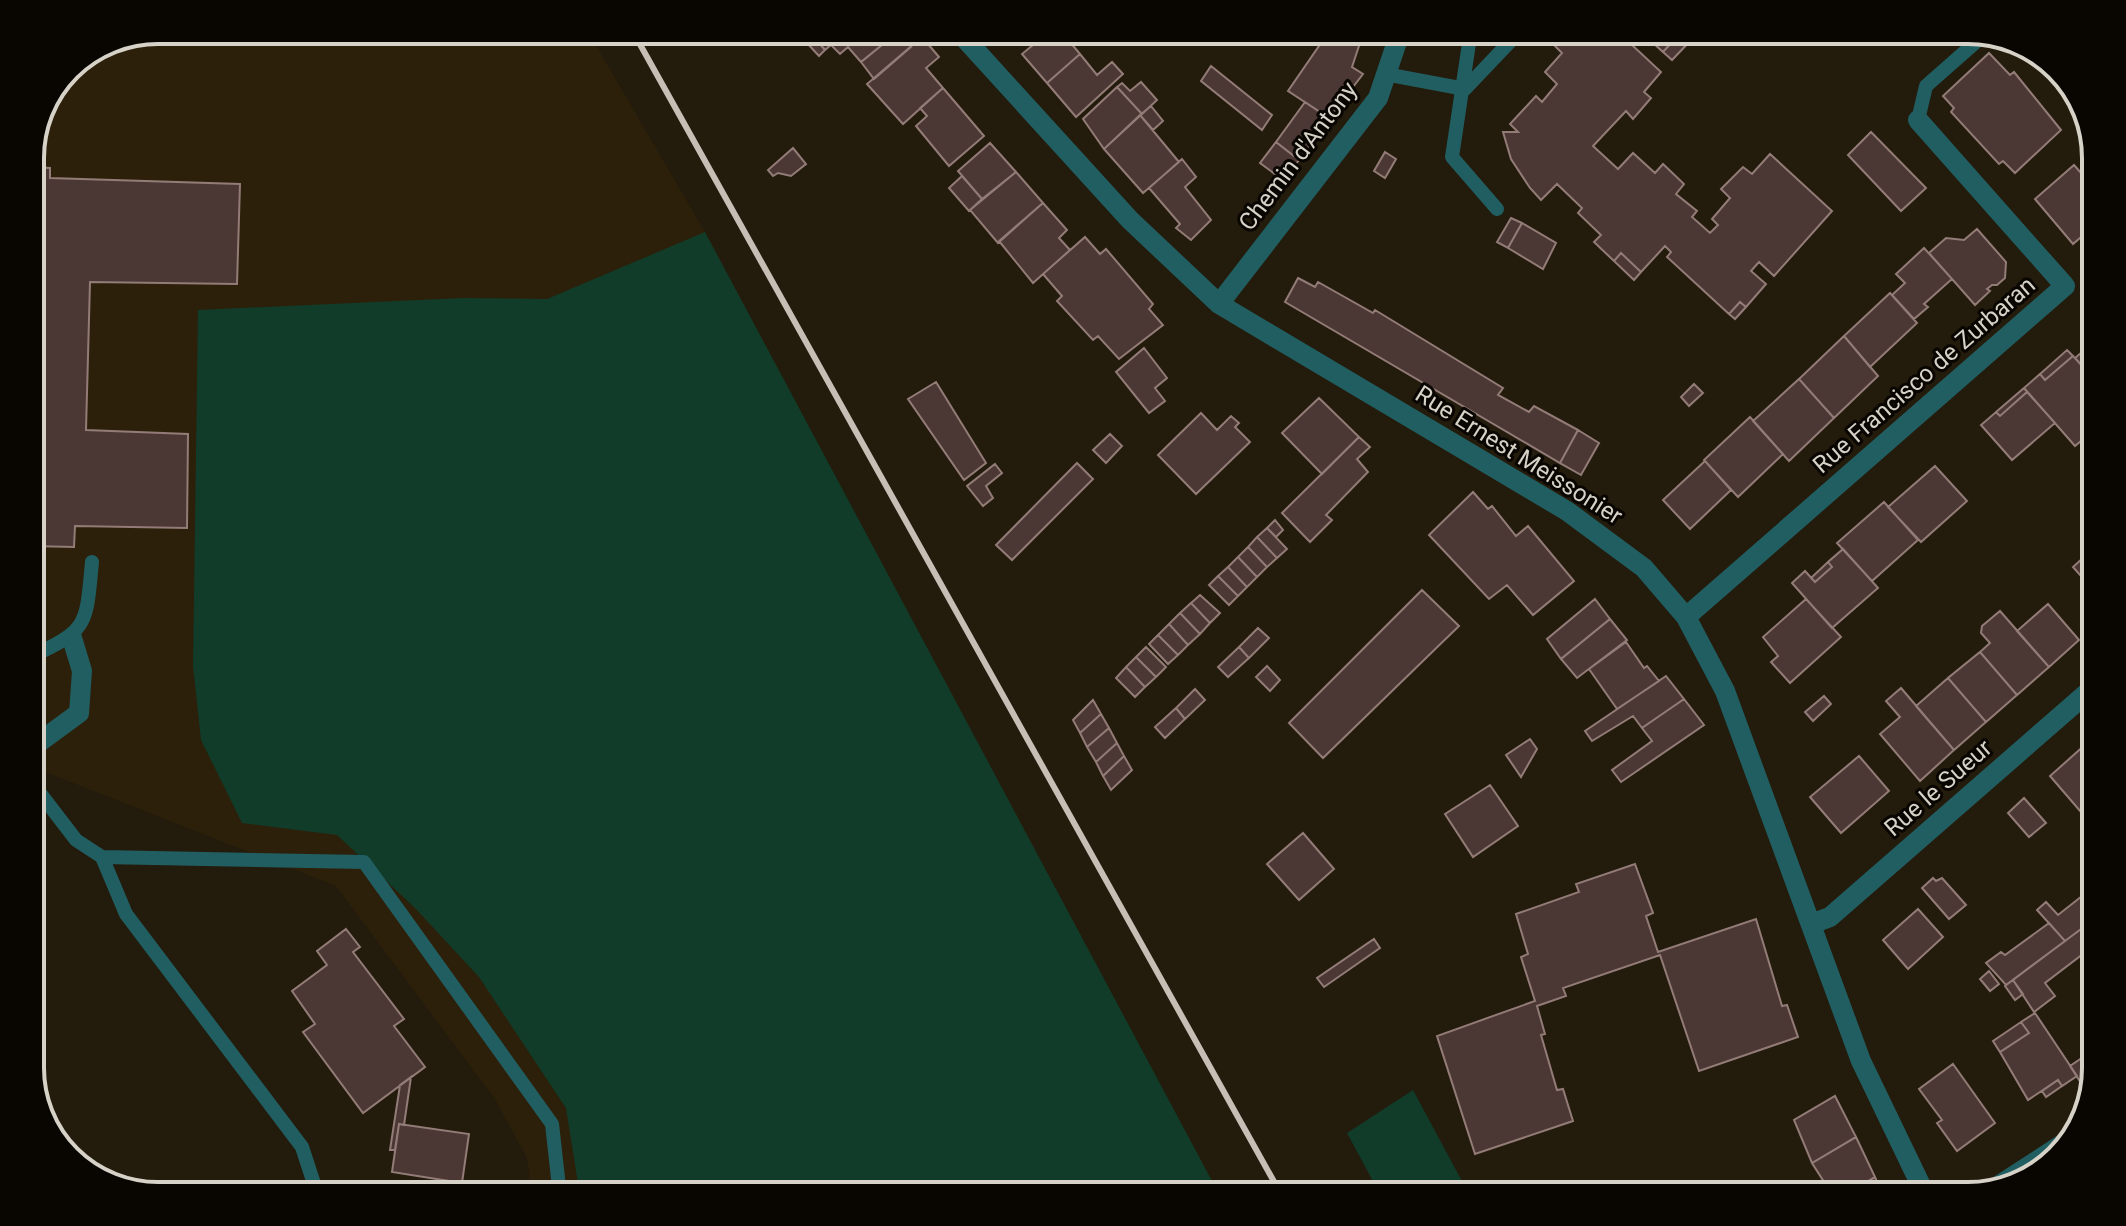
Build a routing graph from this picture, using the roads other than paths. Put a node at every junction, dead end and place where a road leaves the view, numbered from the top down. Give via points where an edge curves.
1 (970, 44) edge
2 (1396, 44) edge
3 (1470, 44) edge
4 (1508, 44) edge
5 (1973, 44) edge
6 (1385, 74) junction
7 (1465, 89) junction
8 (1918, 120) joint
9 (1497, 209) dead end
10 (1219, 304) junction
11 (92, 562) dead end
12 (1686, 617) junction
13 (72, 638) junction
14 (44, 651) edge
15 (2082, 697) edge
16 (44, 739) edge
17 (44, 798) edge
18 (102, 857) junction
19 (1811, 924) junction
20 (313, 1182) edge
21 (558, 1182) edge
22 (1919, 1182) edge

1 - 10 street, Rue Ernest Meissonier via 1130,220
2 - 6 street, Chemin d'Antony
3 - 7 lane
4 - 7 lane
5 - 8 lane via 1926,86
6 - 7 lane
6 - 10 street, Chemin d'Antony via 1378,98
7 - 9 lane via 1452,157
8 - 12 street, Rue Francisco de Zurbaran via 2065,286
10 - 12 street, Rue Ernest Meissonier via 1567,511 1644,568
11 - 13 lane via 88,609
12 - 19 street, Rue Ernest Meissonier via 1725,691
13 - 14 lane
13 - 16 street via 82,671 79,713
15 - 19 street, Rue le Sueur via 1830,917
17 - 18 lane via 76,840
18 - 20 lane via 126,914 302,1147
18 - 21 lane via 364,862 552,1124
19 - 22 street, Rue Ernest Meissonier via 1861,1061

